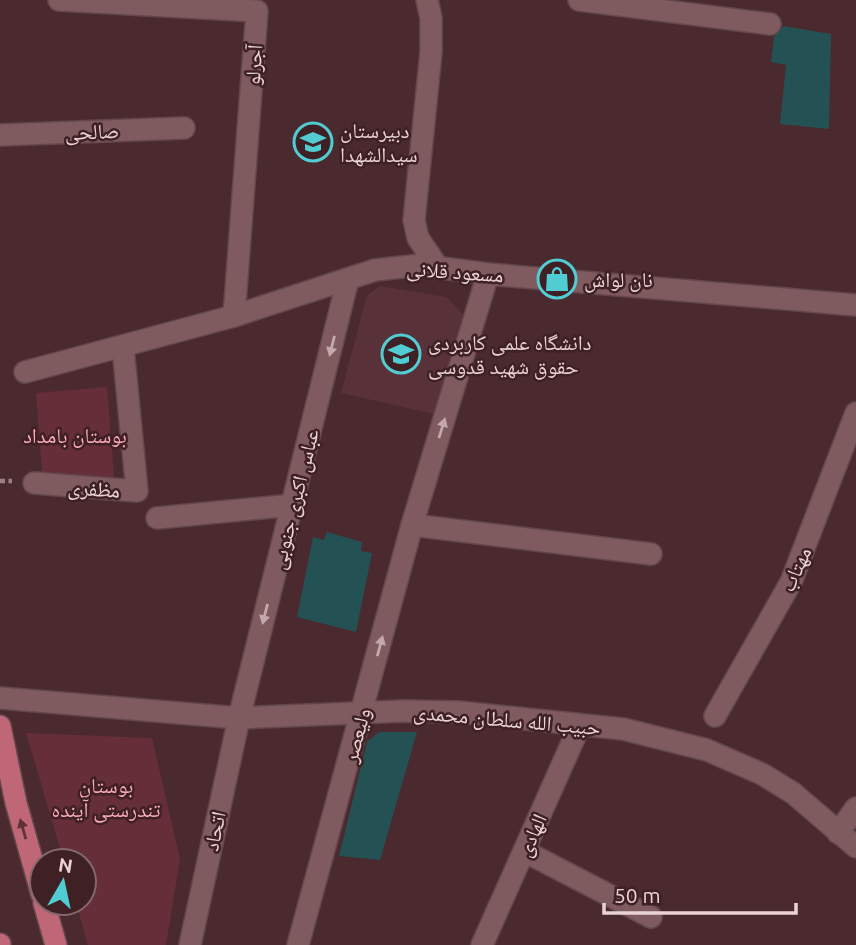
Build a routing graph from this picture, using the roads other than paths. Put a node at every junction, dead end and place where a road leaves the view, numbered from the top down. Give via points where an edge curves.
1 (59, 0) edge
2 (427, 0) edge
3 (579, 0) edge
4 (698, 7) edge
5 (770, 24) dead end
6 (184, 128) dead end
7 (0, 135) edge
8 (437, 266) junction
9 (488, 274) junction
10 (348, 279) junction
11 (856, 305) edge
12 (234, 316) junction
13 (123, 348) junction
14 (25, 372) dead end
15 (856, 413) edge
16 (851, 444) edge
17 (34, 483) dead end
18 (293, 505) junction
19 (158, 518) dead end
20 (412, 525) junction
21 (651, 554) dead end
22 (0, 698) edge
23 (362, 712) junction
24 (715, 716) dead end
25 (239, 718) junction
26 (580, 725) junction
27 (0, 726) edge
28 (856, 808) edge
29 (838, 833) junction
30 (28, 847) edge
31 (856, 847) edge
32 (524, 851) junction
33 (48, 917) edge
34 (651, 917) dead end
35 (56, 945) edge
36 (190, 945) edge
37 (298, 945) edge
38 (482, 945) edge

1 - 12 street, آجرلو via 257,11
2 - 8 street via 431,52 414,220 418,238
3 - 4 street
4 - 5 street
6 - 7 street, صالحی
8 - 9 street, مسعود قلانی
8 - 10 street, مسعود قلانی via 389,267
9 - 11 street, مسعود قلانی
20 -> 9 street, ولیعصر
10 - 12 street, مسعود قلانی
10 -> 18 street, عباس اکبری جنوبی
12 - 13 street, مسعود قلانی
13 - 14 street, مسعود قلانی
13 - 17 street, مظفری via 137,491
15 - 16 street, مهتاب
16 - 24 street, مهتاب via 791,582
18 - 19 street
18 -> 25 street, عباس اکبری جنوبی
20 - 21 street
23 -> 20 street, ولیعصر
22 - 25 street, حبیب الله سلطان محمدی
23 - 25 street, حبیب الله سلطان محمدی
23 - 26 street, حبیب الله سلطان محمدی via 459,712
23 - 37 street, ولیعصر
25 - 36 street, اتحاد
26 - 29 street, حبیب الله سلطان محمدی via 622,729 707,750 782,787
26 - 32 street, الهادی
30 -> 27 main road
28 - 29 street
29 - 31 street, حبیب الله سلطان محمدی
32 - 34 street
32 - 38 street, الهادی
33 - 35 main road

